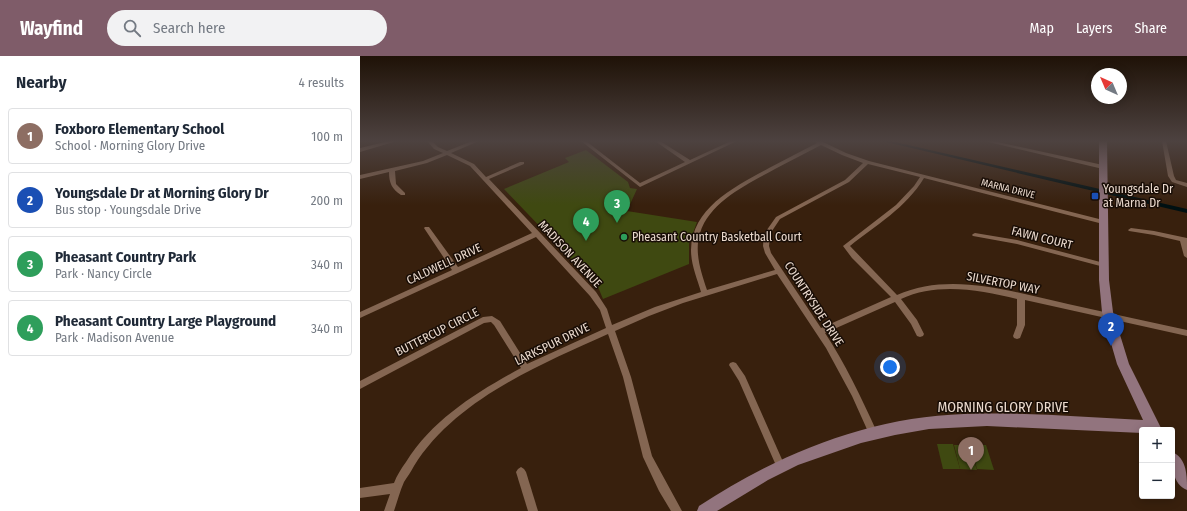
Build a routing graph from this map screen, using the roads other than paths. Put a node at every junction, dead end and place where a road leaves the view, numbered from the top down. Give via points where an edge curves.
1 (424, 162) edge
2 (466, 162) edge
3 (611, 162) edge
4 (689, 162) edge
5 (782, 162) edge
6 (867, 162) joint
7 (1082, 162) edge
8 (1103, 162) edge
9 (1168, 162) edge
10 (522, 163) dead end
11 (1103, 167) junction
12 (392, 170) junction
13 (923, 176) junction
14 (360, 178) edge
15 (485, 179) junction
16 (1187, 185) edge
17 (403, 194) dead end
18 (1104, 222) junction
19 (427, 228) dead end
20 (1131, 230) dead end
21 (536, 234) junction
22 (975, 235) dead end
23 (1185, 240) edge
24 (1187, 256) edge
25 (1104, 265) junction
26 (456, 270) junction
27 (779, 271) junction
28 (705, 293) junction
29 (1021, 297) junction
30 (895, 298) junction
31 (361, 311) edge
32 (1109, 317) junction
33 (610, 329) junction
34 (820, 332) junction
35 (1187, 333) edge
36 (920, 334) dead end
37 (1018, 336) dead end
38 (733, 365) dead end
39 (526, 369) junction
40 (360, 385) edge
41 (1142, 427) edge
42 (1154, 427) edge
43 (873, 433) junction
44 (1174, 463) edge
45 (780, 467) junction
46 (521, 472) dead end
47 (1187, 483) edge
48 (396, 488) junction
49 (360, 493) edge
50 (389, 511) edge
51 (533, 511) edge
52 (677, 511) edge
53 (704, 511) edge

1 - 12 street
2 - 15 street, MADISON AVENUE
3 - 4 street via 640,185
5 - 28 street via 719,200 702,222 695,241 694,263
6 - 13 street, MARNA DRIVE
6 - 27 street, COUNTRYSIDE DRIVE via 847,181 784,214 772,224 767,234 766,246
7 - 11 street
8 - 11 street
9 - 16 street via 1174,181
10 - 15 street
11 - 18 street
12 - 14 street
12 - 17 street via 391,184
13 - 18 street, MARNA DRIVE
13 - 30 street via 918,187 899,206 846,246
15 - 21 street, MADISON AVENUE
18 - 25 street
19 - 26 street
20 - 23 street
21 - 26 street, CALDWELL DRIVE
21 - 33 street, MADISON AVENUE via 593,294 603,309
22 - 25 street, FAWN COURT via 1018,242
23 - 24 street
25 - 32 street
26 - 31 street, CALDWELL DRIVE
27 - 28 street, LARKSPUR DRIVE
27 - 34 street, COUNTRYSIDE DRIVE
28 - 33 street, LARKSPUR DRIVE
29 - 30 street, SILVERTOP WAY via 958,286 926,288
29 - 32 street, SILVERTOP WAY
29 - 37 street via 1021,325
30 - 34 street, SILVERTOP WAY
30 - 36 street via 917,325
32 - 35 street, SILVERTOP WAY
32 - 42 street via 1123,362
33 - 39 street, LARKSPUR DRIVE
33 - 52 street, MADISON AVENUE via 627,377 648,457
34 - 43 street, COUNTRYSIDE DRIVE via 855,394
38 - 45 street via 742,379
39 - 40 street, BUTTERCUP CIRCLE via 497,323 489,319
39 - 48 street, LARKSPUR DRIVE via 472,401 437,430 420,448
41 - 43 street, MORNING GLORY DRIVE via 1084,422 983,420 926,424
43 - 45 street, MORNING GLORY DRIVE via 832,445
44 - 47 street
45 - 53 street, MORNING GLORY DRIVE
46 - 51 street
48 - 49 street
48 - 50 street, LARKSPUR DRIVE

